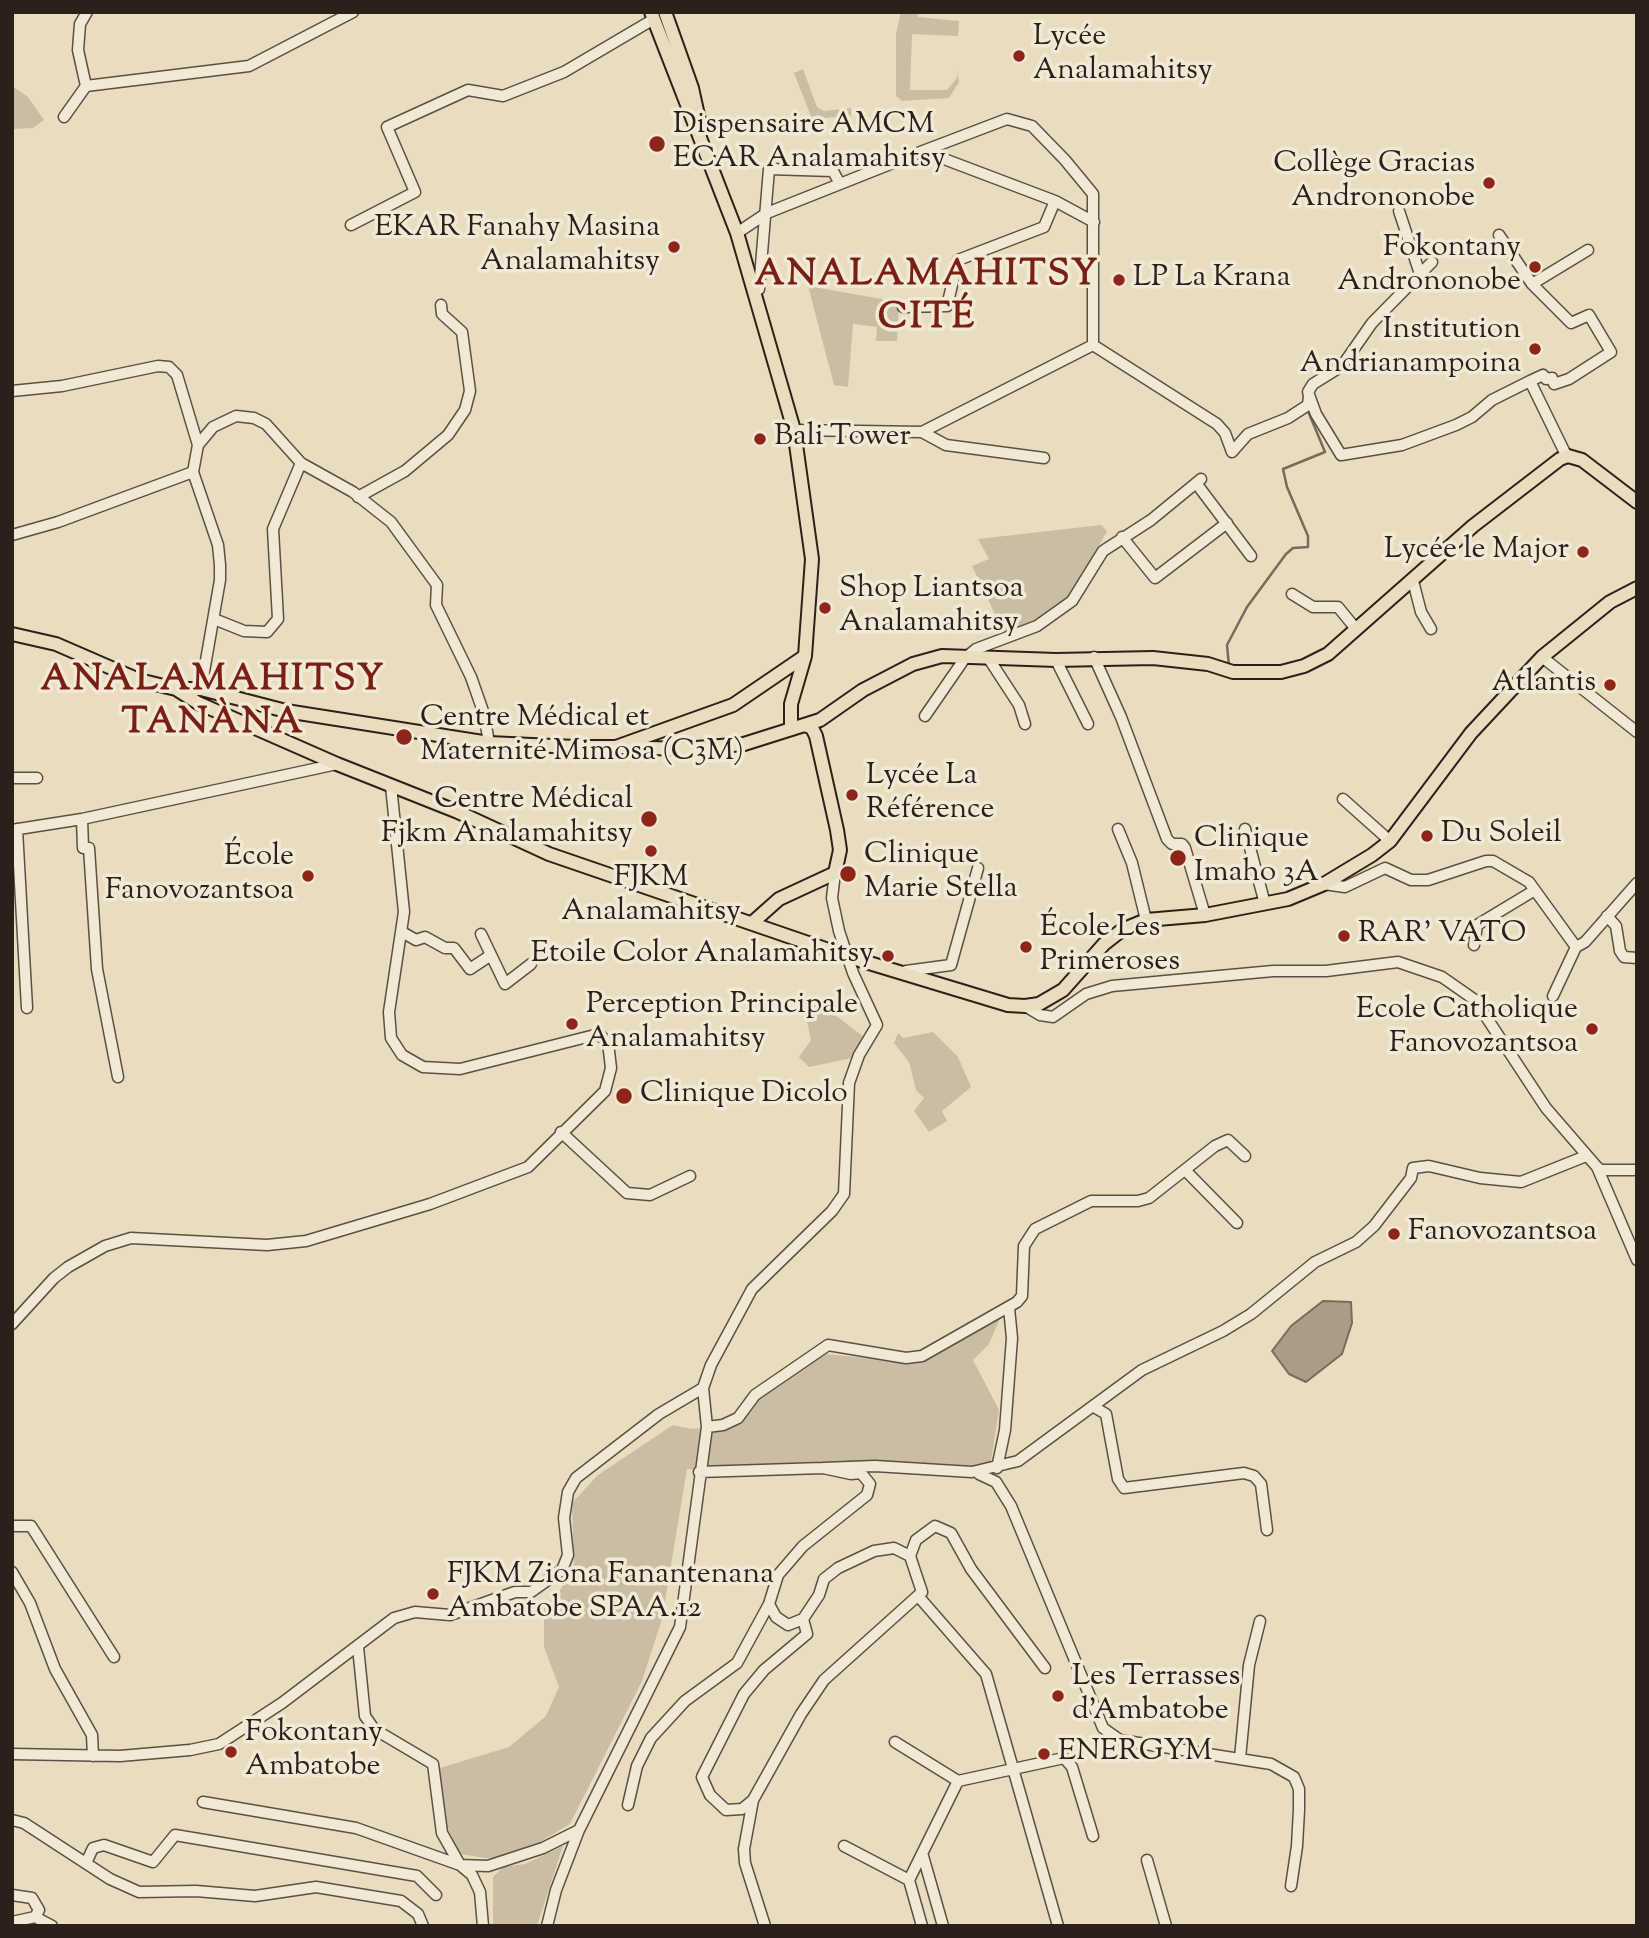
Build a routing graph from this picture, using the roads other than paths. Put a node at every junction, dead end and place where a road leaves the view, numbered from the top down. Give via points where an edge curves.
1 (87, 12) edge
2 (353, 12) edge
3 (656, 15) edge
4 (86, 86) junction
5 (64, 117) dead end
6 (923, 151) junction
7 (840, 184) junction
8 (1055, 201) junction
9 (1399, 211) dead end
10 (767, 213) junction
11 (1094, 222) junction
12 (351, 225) dead end
13 (737, 233) junction
14 (1499, 235) dead end
15 (1588, 250) dead end
16 (1432, 262) dead end
17 (1420, 274) junction
18 (1532, 284) junction
19 (753, 290) junction
20 (441, 305) dead end
21 (903, 306) dead end
22 (1093, 345) junction
23 (1530, 381) junction
24 (12, 391) edge
25 (1308, 392) junction
26 (794, 430) junction
27 (922, 432) junction
28 (198, 445) junction
29 (1567, 457) junction
30 (1044, 458) dead end
31 (301, 463) junction
32 (193, 472) junction
33 (358, 497) junction
34 (1637, 502) edge
35 (1227, 523) junction
36 (12, 535) edge
37 (1122, 537) junction
38 (1251, 556) dead end
39 (1413, 581) junction
40 (1637, 588) edge
41 (1292, 594) dead end
42 (214, 619) junction
43 (1356, 629) junction
44 (1432, 629) dead end
45 (12, 633) edge
46 (805, 656) junction
47 (1094, 657) junction
48 (1542, 657) junction
49 (965, 658) junction
50 (989, 659) junction
51 (1056, 660) junction
52 (176, 689) junction
53 (201, 689) junction
54 (235, 698) junction
55 (198, 703) junction
56 (265, 706) junction
57 (925, 716) dead end
58 (230, 717) junction
59 (1025, 724) dead end
60 (1088, 724) dead end
61 (805, 725) junction
62 (790, 727) junction
63 (260, 730) junction
64 (1637, 732) edge
65 (489, 743) junction
66 (615, 747) junction
67 (337, 764) junction
68 (12, 778) edge
69 (37, 778) dead end
70 (391, 786) junction
71 (1343, 799) dead end
72 (82, 820) junction
73 (1245, 828) dead end
74 (14, 829) edge
75 (1118, 829) dead end
76 (1390, 841) junction
77 (978, 868) dead end
78 (835, 873) junction
79 (1637, 883) edge
80 (1324, 884) junction
81 (1535, 890) junction
82 (1265, 904) junction
83 (1205, 915) junction
84 (1607, 916) junction
85 (1146, 920) junction
86 (752, 923) junction
87 (402, 932) junction
88 (481, 934) dead end
89 (1474, 945) dead end
90 (1576, 947) junction
91 (491, 955) junction
92 (846, 956) junction
93 (1637, 958) edge
94 (531, 964) dead end
95 (904, 972) junction
96 (1553, 996) dead end
97 (1025, 1006) junction
98 (27, 1008) dead end
99 (118, 1077) dead end
100 (561, 1132) junction
101 (1245, 1156) dead end
102 (1586, 1156) junction
103 (1597, 1167) junction
104 (1185, 1170) junction
105 (1637, 1170) edge
106 (690, 1176) dead end
107 (1237, 1223) dead end
108 (1637, 1260) edge
109 (1009, 1308) junction
110 (12, 1324) edge
111 (704, 1388) junction
112 (1094, 1407) junction
113 (707, 1427) junction
114 (823, 1468) junction
115 (997, 1468) junction
116 (699, 1472) junction
117 (972, 1472) junction
118 (12, 1526) edge
119 (1267, 1530) dead end
120 (910, 1556) junction
121 (12, 1572) edge
122 (919, 1597) junction
123 (769, 1604) junction
124 (803, 1619) junction
125 (1260, 1620) dead end
126 (358, 1647) junction
127 (114, 1657) dead end
128 (1045, 1668) dead end
129 (895, 1742) dead end
130 (12, 1755) edge
131 (93, 1756) junction
132 (1240, 1758) junction
133 (1015, 1770) junction
134 (958, 1781) junction
135 (753, 1800) junction
136 (203, 1802) dead end
137 (628, 1805) dead end
138 (12, 1820) edge
139 (579, 1830) junction
140 (1093, 1836) dead end
141 (845, 1846) dead end
142 (923, 1856) junction
143 (1147, 1860) dead end
144 (86, 1863) junction
145 (460, 1864) junction
146 (909, 1880) junction
147 (1291, 1886) dead end
148 (12, 1895) edge
149 (436, 1895) dead end
150 (35, 1917) junction
151 (12, 1922) edge
152 (52, 1926) edge
153 (423, 1926) edge
154 (483, 1926) edge
155 (547, 1926) edge
156 (765, 1926) edge
157 (922, 1926) edge
158 (943, 1926) edge
159 (1058, 1926) edge
160 (1166, 1926) edge

1 - 4 street via 80,24 78,50
2 - 4 street via 250,66
3 - 12 street via 564,72 503,96 468,90 387,127 415,192
3 - 13 main road via 689,115
4 - 5 street
6 - 7 street
6 - 8 street
6 - 11 street via 1007,119 1032,126 1093,194
7 - 10 street
7 - 10 street via 832,171 769,169
8 - 11 street
8 - 21 street via 1044,227 958,260 947,306
9 - 17 street
10 - 13 street
10 - 19 street via 759,289
11 - 22 street
13 - 19 main road
14 - 18 street
15 - 18 street
16 - 17 street
17 - 25 street via 1372,323 1342,366
18 - 23 street via 1571,324 1589,315 1611,352 1569,379 1553,384 1552,378 1543,375
19 - 26 main road
20 - 33 street via 442,314 462,332 470,391 465,410 448,435 405,471
22 - 25 street via 1217,424 1232,452 1248,434 1308,405
22 - 27 street
23 - 25 street via 1456,425 1402,445 1345,456 1316,414
23 - 29 street
24 - 28 street via 62,386 158,366 169,368 177,375
26 - 27 street
26 - 46 main road via 812,542
27 - 30 street via 946,445
28 - 31 street via 223,420 254,418 267,424
28 - 32 street
29 - 34 main road via 1592,465
29 - 39 main road via 1550,465
31 - 33 street
31 - 42 street via 273,529 278,619 267,632 244,631
32 - 36 street
32 - 42 street via 218,545 220,580
33 - 65 street via 391,522 437,585 436,605 471,677
35 - 37 street via 1155,578
35 - 37 street via 1198,481 1151,520
35 - 38 street
37 - 49 street via 1104,551 1072,601 1037,626 975,649
39 - 43 main road
39 - 44 street via 1418,604
40 - 48 main road via 1610,602
41 - 43 street via 1313,607 1338,607
42 - 53 street
43 - 47 main road via 1314,662 1281,672 1233,672 1170,659
45 - 52 main road via 56,644 139,680
46 - 62 main road via 791,704
46 - 66 main road via 733,705
47 - 51 main road
47 - 83 street via 1167,839 1185,848
48 - 64 street
48 - 76 main road via 1471,733
49 - 50 main road
49 - 57 street
49 - 61 main road via 942,656 913,664
50 - 51 main road
50 - 59 street via 1019,705
51 - 60 street
52 - 53 main road
52 - 55 main road
53 - 54 main road
53 - 55 main road
54 - 56 main road
54 - 58 main road
55 - 58 main road
56 - 63 main road
56 - 65 main road
58 - 63 main road
61 - 62 main road
61 - 78 main road via 816,736 837,830
62 - 66 main road via 727,748
63 - 67 main road
65 - 66 main road
67 - 70 main road
67 - 72 street
68 - 69 street
70 - 86 main road via 549,854
70 - 87 street
71 - 76 street
72 - 74 street
72 - 99 street via 83,848 89,848 97,969
73 - 82 street
74 - 98 street
75 - 85 street
76 - 80 main road
77 - 95 street via 951,965
78 - 86 main road via 779,900
78 - 92 street via 832,898
79 - 84 street
80 - 81 street via 1345,887 1385,868 1411,880 1428,880 1486,861 1501,865
80 - 82 main road
81 - 89 street via 1477,925
81 - 90 street
82 - 83 main road
83 - 85 main road
84 - 90 street
84 - 93 street via 1616,926 1624,957
85 - 97 main road via 1104,944 1063,990 1039,1004
86 - 92 main road
87 - 91 street via 416,940 425,937 454,948 470,969
87 - 100 street via 388,1012 391,1038 402,1055 423,1067 460,1069 592,1034 608,1043 611,1068 605,1091
88 - 91 street
90 - 96 street
91 - 94 street via 505,984
92 - 95 main road
92 - 111 street via 877,1025 849,1083 844,1194 752,1289 711,1365
95 - 97 main road via 1008,1005
97 - 102 street via 1052,1017 1086,994 1112,986 1273,971 1326,971 1387,961 1405,964 1442,977 1475,1000 1514,1064
100 - 106 street via 628,1193 650,1195
100 - 110 street via 528,1167 430,1204 306,1241 267,1245 131,1238 106,1246 54,1278
101 - 104 street via 1228,1140
102 - 103 street
102 - 112 street via 1521,1182 1429,1166 1413,1168 1411,1178 1356,1242 1315,1262 1223,1331 1142,1370
103 - 105 street
103 - 108 street
104 - 107 street
104 - 109 street via 1149,1198 1091,1201 1035,1229 1024,1246 1022,1296
109 - 113 street via 913,1359 828,1345 755,1395 738,1418 723,1426
109 - 115 street via 1012,1338 1005,1430
111 - 113 street
111 - 126 street via 659,1414 576,1478 568,1492 564,1518 568,1555 562,1570 545,1584 450,1615 415,1612 394,1618
112 - 115 street via 1031,1454
112 - 119 street via 1106,1413 1118,1479 1124,1488 1244,1473 1261,1484
113 - 116 street
114 - 116 street
114 - 117 street
114 - 123 street via 861,1473 870,1490 785,1564
115 - 117 street
116 - 139 street via 680,1627
117 - 132 street via 988,1475 1012,1506 1103,1728 1120,1740 1150,1747
118 - 127 street via 31,1526
120 - 122 street via 922,1586
120 - 124 street via 894,1548 874,1551 838,1568 824,1578
120 - 128 street via 916,1540 935,1526 951,1533 971,1569
121 - 131 street via 30,1603 55,1669 92,1735
122 - 133 street via 986,1674
122 - 135 street via 824,1680
123 - 124 street via 776,1617 788,1625
123 - 137 street via 737,1663 685,1701 651,1738 637,1766
124 - 135 street via 807,1634 744,1693 702,1777 704,1786 726,1810 743,1809
125 - 132 street via 1249,1665
126 - 131 street via 219,1744 190,1751
126 - 145 street via 365,1716 374,1729 433,1764 442,1833
129 - 134 street
130 - 131 street
132 - 147 street via 1284,1769 1299,1789
133 - 134 street
133 - 140 street via 1058,1757 1068,1761
133 - 159 street
134 - 142 street
135 - 156 street via 745,1863
136 - 145 street via 356,1828
138 - 144 street
139 - 145 street via 488,1866
139 - 155 street
141 - 146 street
142 - 146 street
142 - 158 street
143 - 160 street
144 - 149 street via 93,1848 104,1845 153,1862 175,1835 418,1876
144 - 153 street via 139,1892 254,1896 316,1887 401,1901 418,1913
145 - 154 street via 480,1892
146 - 157 street
148 - 150 street via 36,1901 39,1910
150 - 151 street
150 - 152 street

